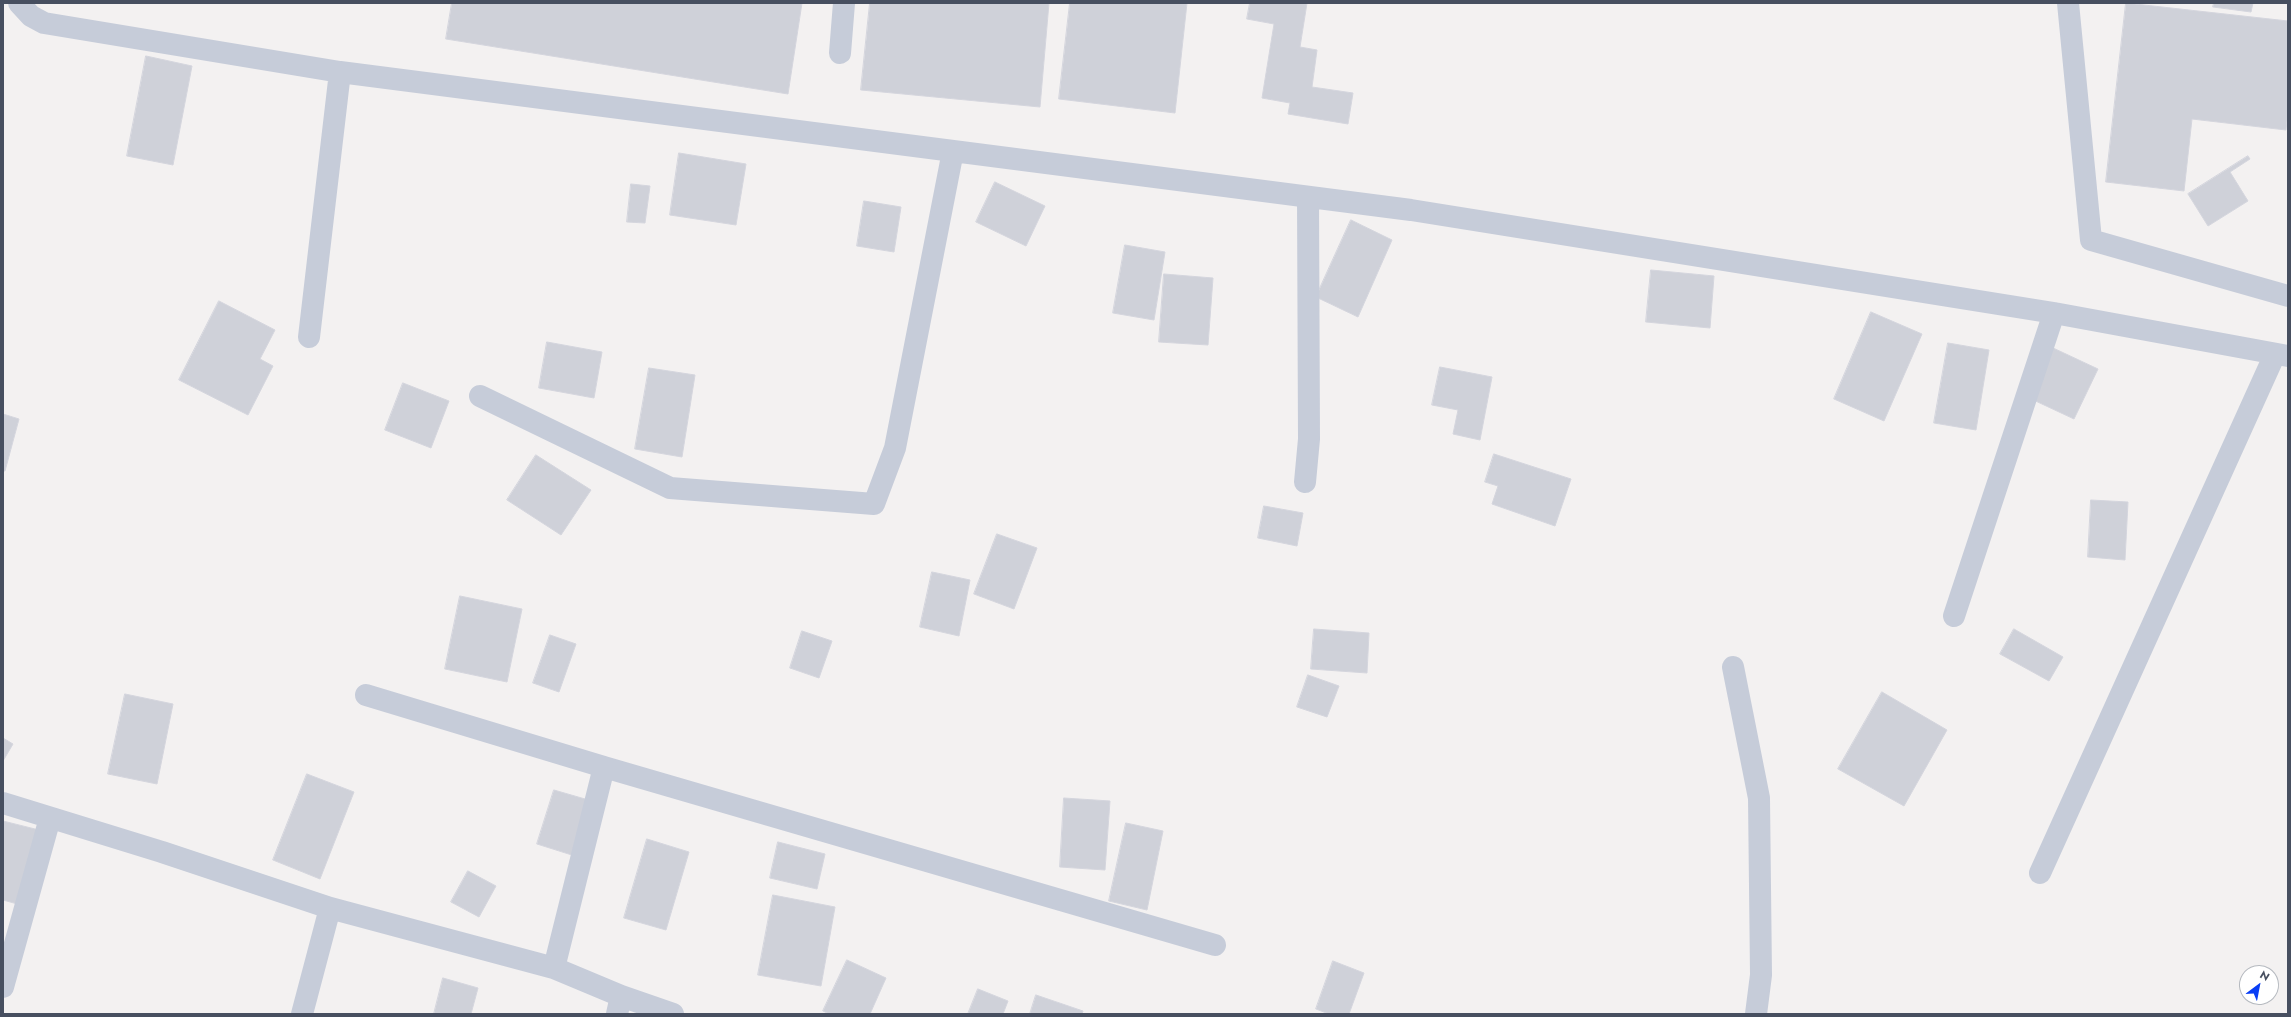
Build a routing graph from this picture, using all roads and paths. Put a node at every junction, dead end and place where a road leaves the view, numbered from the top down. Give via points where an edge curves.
1 (19, 3) edge
2 (844, 3) edge
3 (2068, 3) edge
4 (840, 53) dead end
5 (340, 72) junction
6 (953, 151) junction
7 (1308, 197) junction
8 (2288, 296) edge
9 (2054, 313) junction
10 (309, 337) dead end
11 (2282, 355) edge
12 (480, 396) dead end
13 (1305, 482) dead end
14 (1954, 616) dead end
15 (1733, 667) dead end
16 (366, 695) dead end
17 (604, 767) junction
18 (3, 802) edge
19 (50, 818) junction
20 (2040, 873) dead end
21 (330, 908) junction
22 (1215, 945) dead end
23 (554, 968) junction
24 (3, 987) edge
25 (619, 1005) edge
26 (302, 1014) edge
27 (673, 1014) edge
28 (1756, 1014) edge

1 - 5 street via 30,16 44,23
2 - 4 street
3 - 8 street via 2091,240
5 - 6 street
5 - 10 street
6 - 7 street
6 - 12 street via 895,448 874,504 670,488
7 - 9 street via 1411,210
7 - 13 street via 1309,439
9 - 11 street
9 - 14 street
11 - 20 street
15 - 28 street via 1759,798 1761,975
16 - 17 street
17 - 22 street
17 - 23 street
18 - 19 street
19 - 21 street
19 - 24 street
21 - 23 street
21 - 26 street
23 - 25 street
25 - 27 street

